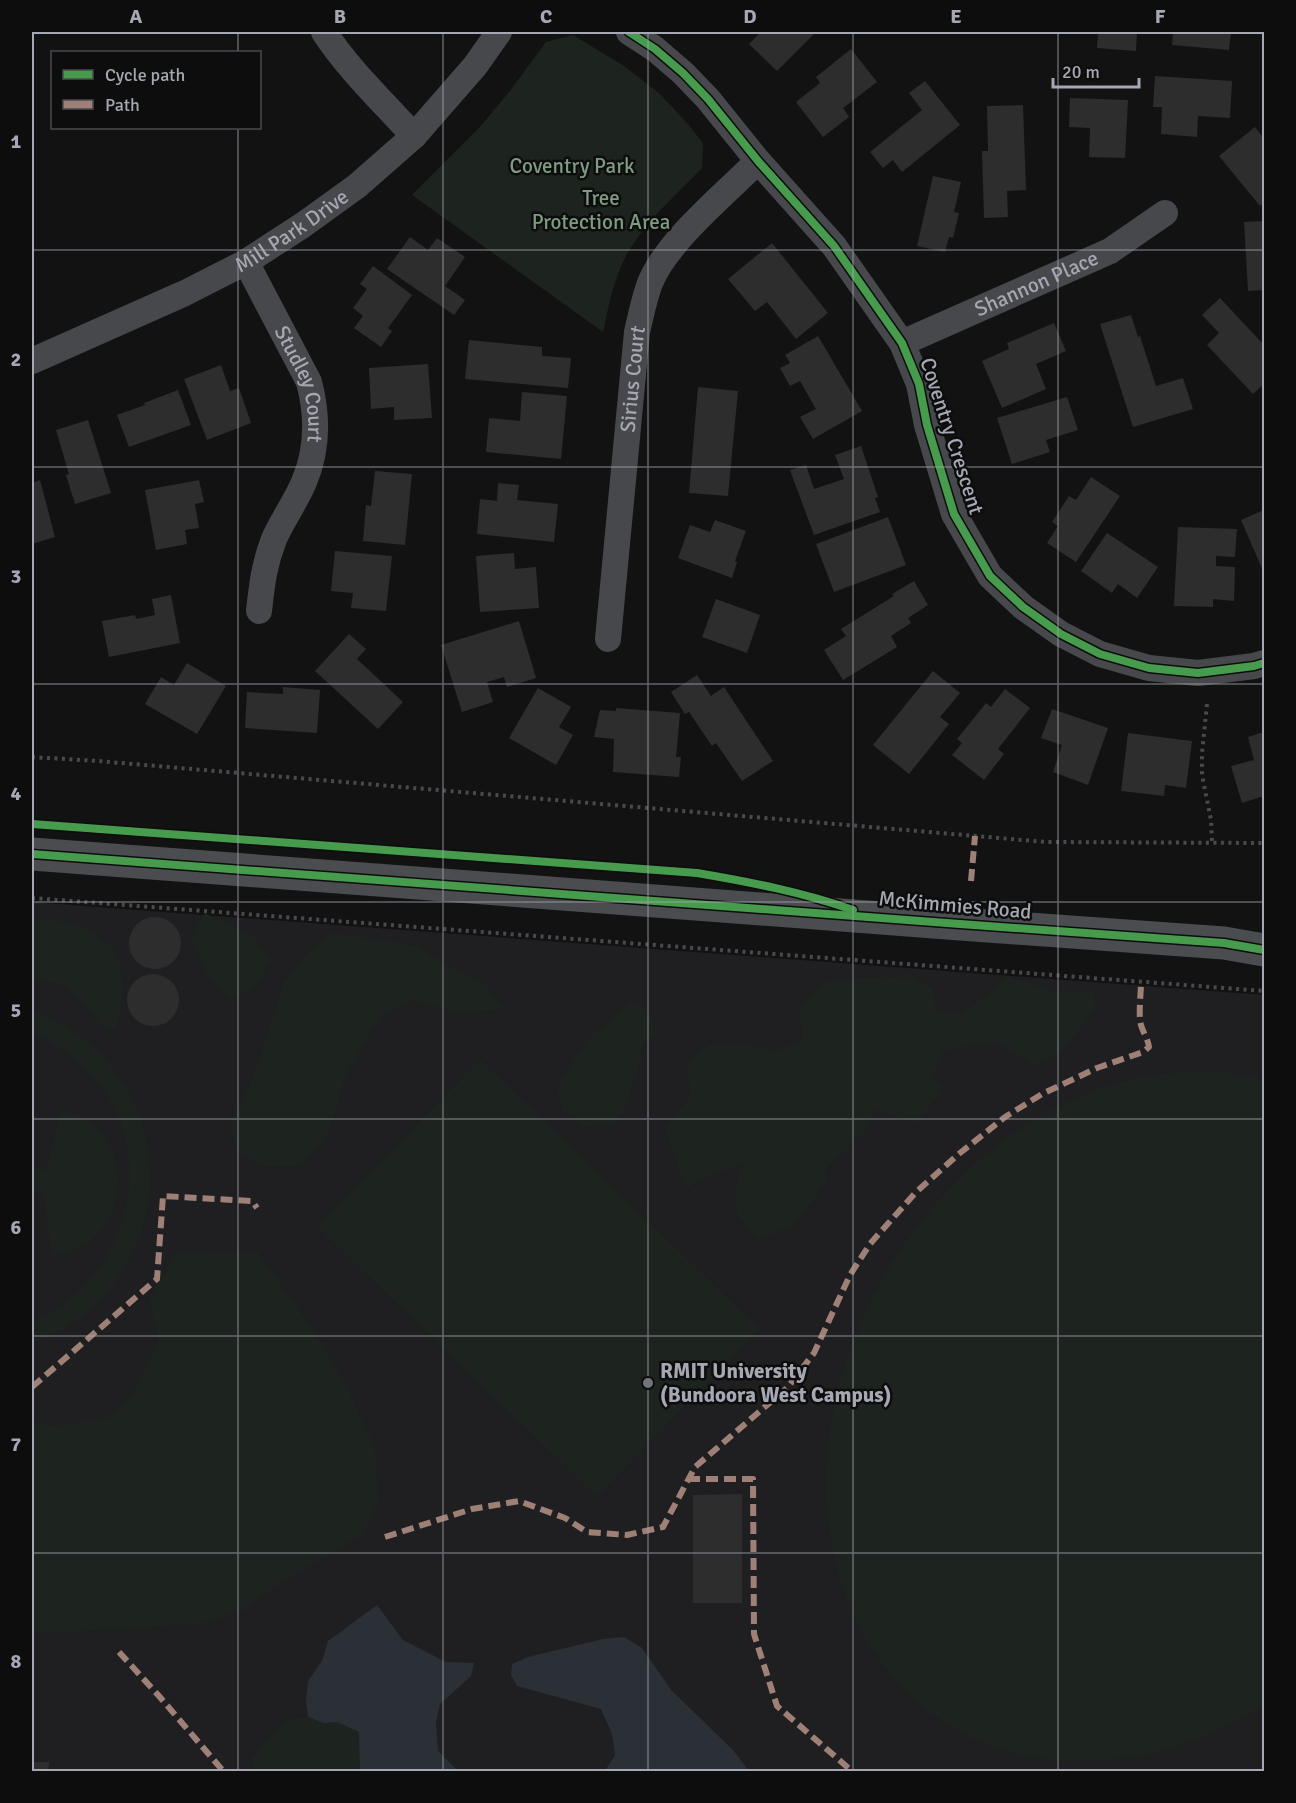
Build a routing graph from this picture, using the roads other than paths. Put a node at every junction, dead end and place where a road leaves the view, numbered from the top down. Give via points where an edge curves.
1 (324, 32) edge
2 (499, 32) edge
3 (629, 32) edge
4 (414, 136) junction
5 (758, 161) junction
6 (1165, 213) dead end
7 (246, 262) junction
8 (902, 343) junction
9 (32, 361) edge
10 (259, 611) dead end
11 (608, 639) dead end
12 (1264, 663) edge
13 (32, 854) edge
14 (1264, 937) edge
15 (1224, 943) junction
16 (1264, 950) edge

1 - 4 street
2 - 4 street, Mill Park Drive
3 - 5 street, Coventry Crescent via 683,73
4 - 7 street, Mill Park Drive via 357,186
5 - 8 street, Coventry Crescent via 834,246
5 - 11 street, Sirius Court via 685,233 663,260 644,300 637,332
6 - 8 street, Shannon Place via 1110,251
7 - 9 street, Mill Park Drive
7 - 10 street, Studley Court via 309,382 316,432 304,482 264,569
8 - 12 street, Coventry Crescent via 919,384 954,514 990,576 1023,607 1061,634 1100,654 1149,668 1198,673
13 - 15 main road, McKimmies Road
14 - 15 main road, McKimmies Road
15 - 16 main road, McKimmies Road

